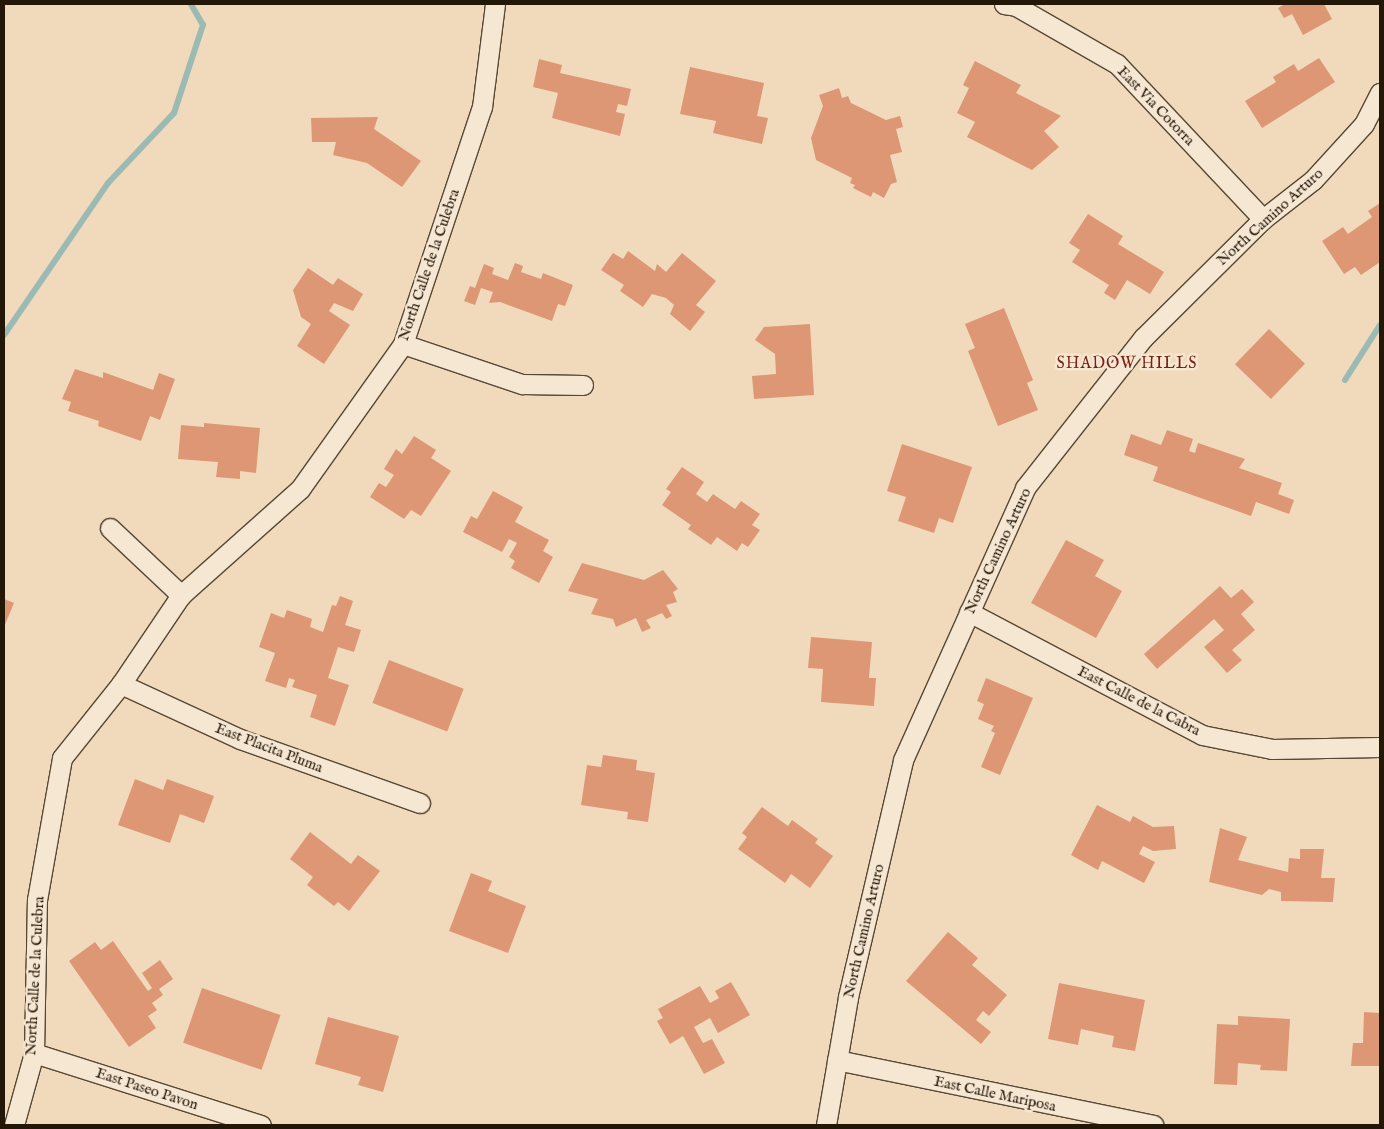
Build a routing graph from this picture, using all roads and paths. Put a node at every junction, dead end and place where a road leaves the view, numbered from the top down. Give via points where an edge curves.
1 (495, 4) edge
2 (1004, 4) edge
3 (1380, 93) edge
4 (1263, 219) junction
5 (403, 344) junction
6 (583, 385) dead end
7 (110, 528) dead end
8 (181, 595) junction
9 (970, 612) junction
10 (121, 684) junction
11 (1380, 748) edge
12 (420, 803) dead end
13 (34, 1052) junction
14 (837, 1060) junction
15 (14, 1125) edge
16 (261, 1125) edge
17 (826, 1125) edge
18 (1153, 1125) edge

1 - 5 street, North Calle de la Culebra via 482,107
2 - 4 street, East Via Cotorra via 1016,6 1117,64
3 - 4 street, North Camino Arturo via 1364,124 1313,180
4 - 9 street, North Camino Arturo via 1142,338 1026,488
5 - 6 street via 522,384
5 - 8 street, North Calle de la Culebra via 300,488
7 - 8 street
8 - 10 street, North Calle de la Culebra
9 - 11 street, East Calle de la Cabra via 1202,734 1272,749
9 - 14 street, North Camino Arturo via 903,760 848,996
10 - 12 street, East Placita Pluma via 240,739
10 - 13 street, North Calle de la Culebra via 62,758 37,900
13 - 15 street, North Calle de la Culebra
13 - 16 street, East Paseo Pavon
14 - 17 street, North Camino Arturo
14 - 18 street, East Calle Mariposa

